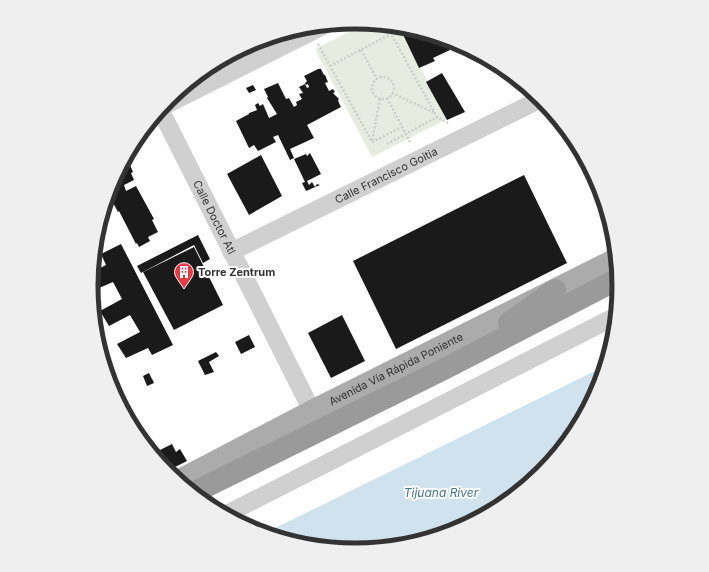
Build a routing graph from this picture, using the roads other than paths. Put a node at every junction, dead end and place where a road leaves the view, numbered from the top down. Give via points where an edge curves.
1 (309, 33) edge
2 (179, 98) edge
3 (534, 102) edge
4 (163, 115) edge
5 (231, 252) junction
6 (610, 262) edge
7 (612, 283) edge
8 (555, 290) junction
9 (609, 320) edge
10 (446, 368) junction
11 (312, 411) junction
12 (184, 478) edge
13 (198, 490) edge
14 (232, 512) edge

1 - 2 street
3 - 5 street, Calle Francisco Goitia
4 - 5 street, Calle Doctor Atl
5 - 11 street, Calle Doctor Atl
6 - 8 main road, Avenida Vía Rápida Poniente
7 - 10 highway, Avenida Vía Rápida Poniente
8 - 10 highway
8 - 11 main road, Avenida Vía Rápida Poniente
9 - 14 street
10 - 13 highway, Avenida Vía Rápida Poniente
11 - 12 main road, Avenida Vía Rápida Poniente

